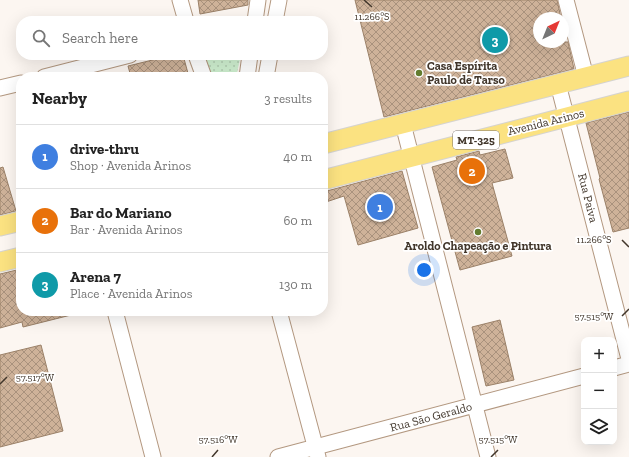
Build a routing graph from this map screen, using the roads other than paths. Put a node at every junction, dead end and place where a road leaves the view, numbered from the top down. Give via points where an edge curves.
1 (180, 0) edge
2 (258, 0) edge
3 (279, 0) edge
4 (566, 0) edge
5 (185, 16) edge
6 (256, 16) edge
7 (276, 16) edge
8 (110, 60) edge
9 (198, 60) edge
10 (249, 60) edge
11 (269, 60) edge
12 (629, 66) edge
13 (64, 72) edge
14 (202, 72) edge
15 (248, 72) edge
16 (267, 72) edge
17 (586, 77) junction
18 (16, 84) edge
19 (558, 84) junction
20 (0, 88) edge
21 (629, 101) edge
22 (567, 117) junction
23 (403, 124) junction
24 (328, 143) edge
25 (412, 157) junction
26 (328, 179) edge
27 (16, 222) edge
28 (0, 226) edge
29 (16, 258) edge
30 (0, 262) edge
31 (116, 316) edge
32 (280, 316) edge
33 (629, 359) edge
34 (629, 364) edge
35 (617, 367) edge
36 (581, 377) edge
37 (474, 405) junction
38 (317, 452) edge
39 (153, 457) edge
40 (278, 457) edge
41 (488, 457) edge

1 - 5 street
2 - 6 street
3 - 7 street
4 - 17 street
8 - 13 street
9 - 14 street
10 - 15 street
11 - 16 street
12 - 17 main road
17 - 19 main road
18 - 20 street
19 - 22 street, Rua Paiva
19 - 23 main road
21 - 22 main road, Avenida Arinos / MT-325
22 - 25 main road, Avenida Arinos / MT-325
22 - 33 street, Rua Paiva
23 - 24 main road
23 - 25 street
25 - 26 main road, Avenida Arinos / MT-325
25 - 37 street
27 - 28 main road
29 - 30 main road
31 - 39 street
32 - 38 street
34 - 35 street
36 - 37 street, Rua São Geraldo
37 - 38 street, Rua São Geraldo
37 - 41 street
38 - 40 street, Rua São Geraldo

